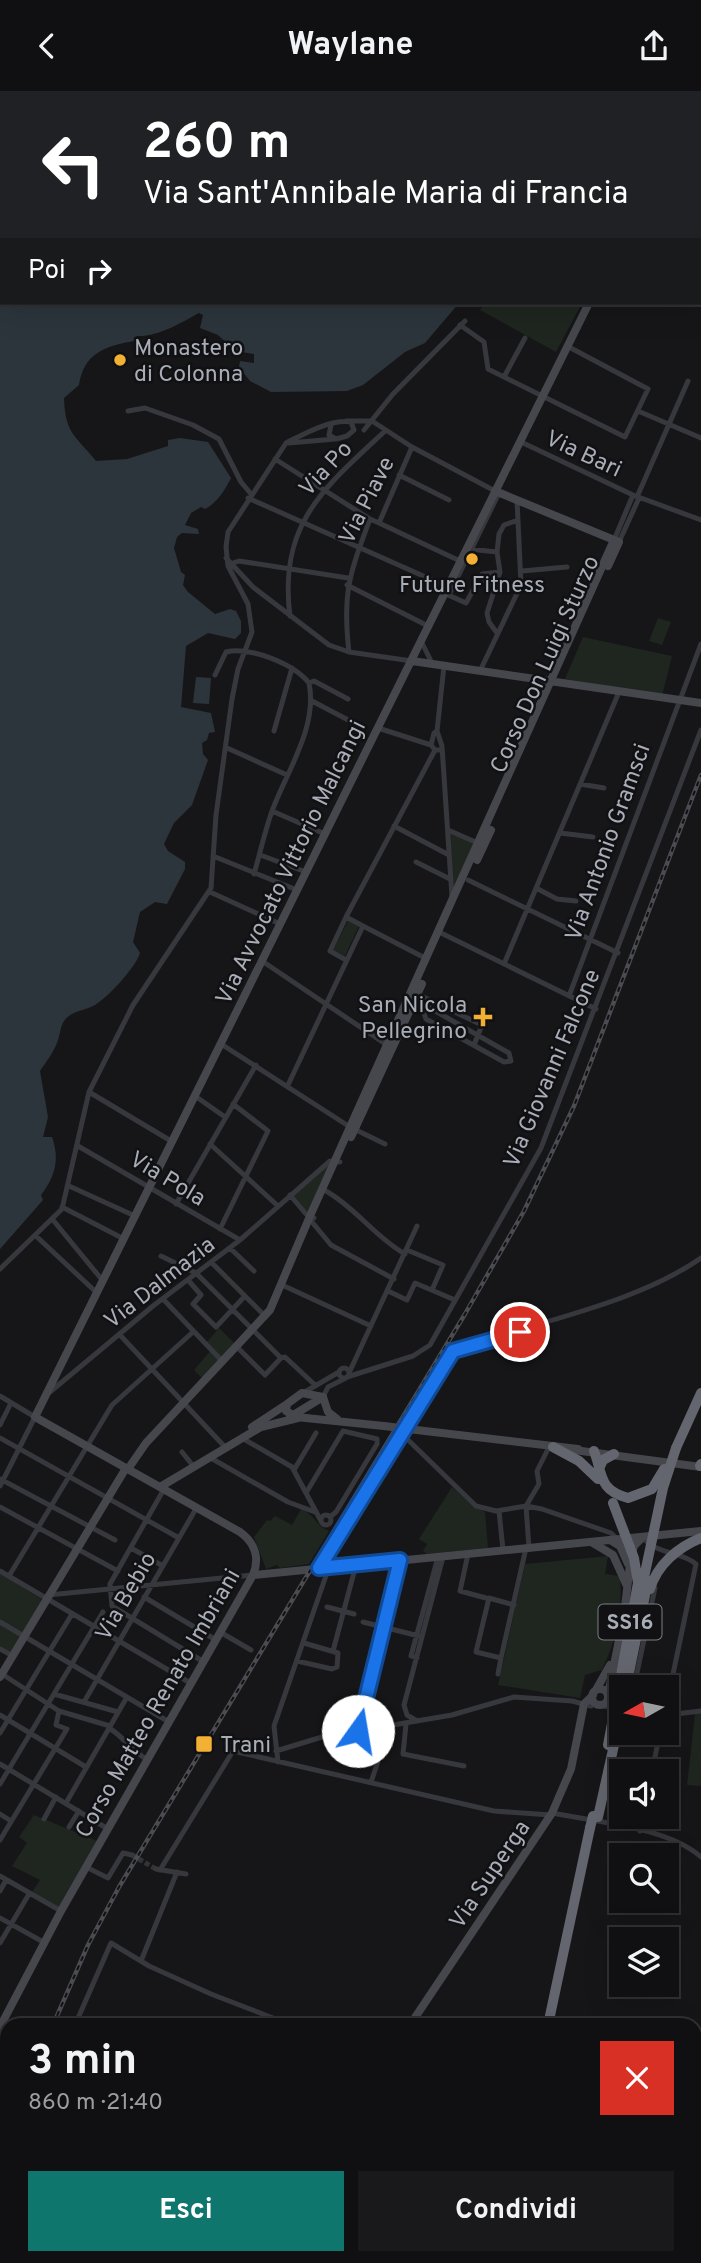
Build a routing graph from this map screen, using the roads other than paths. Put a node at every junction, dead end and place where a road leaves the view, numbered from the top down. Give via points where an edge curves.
1 (588, 305) edge
2 (525, 338) dead end
3 (567, 346) junction
4 (504, 377) junction
5 (688, 381) dead end
6 (543, 395) junction
7 (128, 411) dead end
8 (638, 411) junction
9 (372, 421) junction
10 (341, 422) junction
11 (331, 425) junction
12 (669, 425) junction
13 (364, 430) junction
14 (385, 431) junction
15 (347, 436) junction
16 (701, 437) edge
17 (336, 439) junction
18 (521, 442) junction
19 (286, 443) junction
20 (412, 447) junction
21 (275, 459) junction
22 (399, 475) junction
23 (323, 489) junction
24 (497, 492) junction
25 (249, 496) junction
26 (636, 497) junction
27 (449, 500) dead end
28 (517, 500) junction
29 (370, 519) junction
30 (518, 520) junction
31 (701, 520) edge
32 (301, 521) junction
33 (379, 523) junction
34 (617, 541) junction
35 (360, 546) junction
36 (469, 549) junction
37 (497, 552) junction
38 (226, 558) junction
39 (460, 561) junction
40 (233, 563) junction
41 (567, 567) dead end
42 (289, 569) junction
43 (522, 571) junction
44 (500, 572) junction
45 (480, 579) junction
46 (348, 581) junction
47 (497, 586) junction
48 (447, 592) junction
49 (290, 616) junction
50 (428, 626) junction
51 (497, 633) junction
52 (421, 641) junction
53 (701, 644) edge
54 (245, 651) junction
55 (349, 652) junction
56 (412, 661) junction
57 (433, 665) junction
58 (444, 666) junction
59 (292, 668) junction
60 (480, 671) junction
61 (215, 675) dead end
62 (309, 683) junction
63 (554, 683) junction
64 (619, 692) junction
65 (348, 699) dead end
66 (679, 700) junction
67 (312, 701) junction
68 (699, 702) edge
69 (350, 721) dead end
70 (378, 728) junction
71 (701, 730) edge
72 (274, 731) dead end
73 (437, 731) junction
74 (227, 748) junction
75 (435, 748) junction
76 (288, 775) junction
77 (580, 784) junction
78 (604, 788) dead end
79 (272, 811) junction
80 (394, 826) junction
81 (448, 830) junction
82 (560, 833) junction
83 (325, 834) junction
84 (593, 837) dead end
85 (481, 846) junction
86 (449, 855) junction
87 (213, 856) junction
88 (263, 856) dead end
89 (416, 862) dead end
90 (306, 872) junction
91 (254, 874) junction
92 (450, 879) junction
93 (468, 880) junction
94 (536, 888) junction
95 (297, 890) junction
96 (210, 892) junction
97 (454, 900) junction
98 (576, 901) dead end
99 (527, 909) junction
100 (346, 917) junction
101 (281, 924) junction
102 (363, 926) junction
103 (442, 933) junction
104 (589, 941) junction
105 (618, 953) junction
106 (427, 959) junction
107 (346, 960) junction
108 (262, 961) junction
109 (504, 964) junction
110 (415, 992) junction
111 (569, 996) junction
112 (410, 1002) junction
113 (324, 1003) junction
114 (422, 1008) junction
115 (446, 1008) junction
116 (596, 1009) junction
117 (443, 1016) junction
118 (439, 1026) junction
119 (479, 1036) junction
120 (221, 1044) junction
121 (474, 1045) junction
122 (390, 1047) junction
123 (256, 1065) junction
124 (288, 1085) junction
125 (89, 1092) junction
126 (195, 1096) junction
127 (233, 1104) junction
128 (225, 1118) junction
129 (353, 1128) junction
130 (172, 1141) junction
131 (210, 1144) junction
132 (385, 1144) dead end
133 (78, 1146) junction
134 (338, 1161) junction
135 (247, 1176) junction
136 (69, 1186) junction
137 (150, 1187) junction
138 (326, 1191) junction
139 (290, 1195) junction
140 (176, 1204) junction
141 (278, 1206) junction
142 (62, 1207) junction
143 (135, 1216) junction
144 (312, 1218) junction
145 (53, 1220) junction
146 (417, 1226) dead end
147 (220, 1229) junction
148 (36, 1236) junction
149 (124, 1239) junction
150 (240, 1240) junction
151 (230, 1248) junction
152 (406, 1252) junction
153 (161, 1256) dead end
154 (701, 1258) edge
155 (211, 1262) junction
156 (0, 1269) edge
157 (254, 1271) dead end
158 (196, 1273) junction
159 (394, 1279) junction
160 (188, 1280) junction
161 (103, 1281) junction
162 (282, 1285) junction
163 (432, 1290) junction
164 (388, 1291) junction
165 (97, 1293) junction
166 (245, 1296) junction
167 (163, 1299) junction
168 (455, 1300) junction
169 (233, 1309) junction
170 (265, 1316) junction
171 (371, 1327) junction
172 (253, 1329) junction
173 (194, 1332) junction
174 (119, 1334) junction
175 (237, 1347) junction
176 (281, 1358) junction
177 (223, 1362) junction
178 (153, 1369) junction
179 (346, 1372) junction
180 (315, 1385) junction
181 (304, 1393) junction
182 (47, 1394) junction
183 (0, 1396) edge
184 (323, 1397) junction
185 (700, 1400) edge
186 (185, 1402) junction
187 (11, 1403) junction
188 (312, 1403) junction
189 (287, 1404) junction
190 (36, 1417) junction
191 (293, 1417) junction
192 (339, 1421) junction
193 (0, 1425) edge
194 (405, 1431) junction
195 (316, 1433) dead end
196 (0, 1438) edge
197 (234, 1442) junction
198 (536, 1444) junction
199 (87, 1446) junction
200 (677, 1446) junction
201 (551, 1447) junction
202 (19, 1449) junction
203 (578, 1449) junction
204 (594, 1451) junction
205 (182, 1452) dead end
206 (614, 1454) junction
207 (209, 1457) junction
208 (701, 1466) edge
209 (194, 1467) junction
210 (127, 1469) junction
211 (294, 1470) junction
212 (595, 1472) junction
213 (69, 1476) junction
214 (1, 1481) edge
215 (162, 1488) junction
216 (306, 1493) junction
217 (108, 1497) junction
218 (52, 1506) junction
219 (526, 1506) junction
220 (0, 1507) edge
221 (197, 1507) junction
222 (315, 1511) junction
223 (499, 1511) junction
224 (328, 1516) junction
225 (147, 1519) junction
226 (90, 1526) junction
227 (39, 1528) junction
228 (701, 1531) edge
229 (643, 1537) junction
230 (179, 1538) junction
231 (701, 1538) edge
232 (114, 1540) dead end
233 (615, 1540) junction
234 (592, 1543) junction
235 (131, 1548) junction
236 (528, 1548) junction
237 (76, 1549) junction
238 (503, 1550) junction
239 (468, 1554) junction
240 (678, 1554) junction
241 (613, 1555) junction
242 (440, 1557) junction
243 (400, 1560) junction
244 (356, 1565) junction
245 (163, 1566) junction
246 (329, 1567) junction
247 (315, 1569) junction
248 (0, 1571) edge
249 (118, 1571) junction
250 (630, 1571) junction
251 (253, 1575) junction
252 (9, 1576) junction
253 (151, 1585) junction
254 (628, 1588) junction
255 (111, 1589) junction
256 (48, 1597) junction
257 (144, 1597) junction
258 (486, 1598) dead end
259 (514, 1605) junction
260 (327, 1607) dead end
261 (343, 1611) junction
262 (103, 1612) dead end
263 (72, 1613) junction
264 (354, 1614) dead end
265 (132, 1619) junction
266 (0, 1622) edge
267 (363, 1622) dead end
268 (94, 1626) junction
269 (382, 1627) junction
270 (218, 1636) junction
271 (420, 1636) junction
272 (25, 1637) junction
273 (118, 1641) junction
274 (304, 1643) junction
275 (0, 1649) edge
276 (251, 1650) dead end
277 (332, 1651) junction
278 (49, 1652) junction
279 (13, 1656) junction
280 (615, 1656) junction
281 (501, 1658) junction
282 (631, 1660) junction
283 (297, 1661) junction
284 (204, 1662) junction
285 (71, 1665) junction
286 (498, 1674) dead end
287 (624, 1675) edge
288 (625, 1675) edge
289 (627, 1675) edge
290 (637, 1675) edge
291 (673, 1675) edge
292 (1, 1676) edge
293 (96, 1679) junction
294 (192, 1684) junction
295 (27, 1689) junction
296 (54, 1694) junction
297 (127, 1697) junction
298 (596, 1700) junction
299 (49, 1702) junction
300 (84, 1702) junction
301 (609, 1705) edge
302 (59, 1711) junction
303 (701, 1711) edge
304 (118, 1713) junction
305 (679, 1714) edge
306 (0, 1716) edge
307 (8, 1720) junction
308 (170, 1722) junction
309 (420, 1722) junction
310 (406, 1724) junction
311 (390, 1726) junction
312 (109, 1727) junction
313 (358, 1731) junction
314 (0, 1733) edge
315 (30, 1733) junction
316 (614, 1745) edge
317 (55, 1748) junction
318 (276, 1752) junction
319 (148, 1760) junction
320 (278, 1762) junction
321 (0, 1764) edge
322 (464, 1766) dead end
323 (86, 1767) junction
324 (9, 1769) junction
325 (371, 1782) junction
326 (34, 1783) junction
327 (0, 1784) edge
328 (56, 1797) junction
329 (66, 1803) junction
330 (79, 1811) junction
331 (0, 1814) edge
332 (552, 1814) junction
333 (44, 1819) dead end
334 (11, 1821) junction
335 (69, 1827) dead end
336 (108, 1829) junction
337 (593, 1829) junction
338 (640, 1831) joint
339 (0, 1840) edge
340 (132, 1855) dead end
341 (701, 1857) edge
342 (86, 1867) junction
343 (177, 1872) junction
344 (186, 1874) dead end
345 (0, 1876) edge
346 (6, 1880) junction
347 (0, 1891) edge
348 (29, 1894) junction
349 (61, 1911) junction
350 (0, 1918) edge
351 (12, 1924) junction
352 (0, 1943) edge
353 (45, 1943) junction
354 (141, 1961) junction
355 (5, 2018) edge
356 (78, 2018) edge
357 (273, 2018) edge
358 (415, 2018) edge
359 (550, 2018) edge
360 (555, 2018) edge

1 - 3 street, Via Avvocato Vittorio Malcangi
2 - 4 street
3 - 6 street, Via Avvocato Vittorio Malcangi
3 - 8 street via 648,389
4 - 6 street
4 - 9 street via 486,367 484,342 462,323
5 - 12 street, Corso Don Luigi Sturzo
6 - 8 street via 625,437
6 - 18 street, Via Avvocato Vittorio Malcangi
7 - 25 street via 145,408 219,439
8 - 12 street
9 - 10 street
9 - 13 street
9 - 14 street
10 - 11 street
10 - 15 street via 354,426
11 - 17 street via 329,435
11 - 19 street
12 - 16 street
12 - 26 street, Corso Don Luigi Sturzo
13 - 14 street
13 - 15 street
14 - 20 street
14 - 23 street, Via Po
15 - 17 street
17 - 19 street
18 - 24 street, Via Avvocato Vittorio Malcangi
18 - 26 street, Via Bari
19 - 21 street
20 - 22 street, Via Piave
20 - 24 street
21 - 23 street
21 - 25 street
22 - 27 street
22 - 33 street, Via Piave
23 - 29 street
23 - 32 street, Via Po
24 - 28 street
24 - 36 street, Via Avvocato Vittorio Malcangi
25 - 32 street
25 - 38 street via 228,532
26 - 31 street, Via Bari
26 - 34 street, Corso Don Luigi Sturzo
28 - 30 street
28 - 34 street
29 - 33 street, Via Piave
29 - 35 street, Via Piave
30 - 37 street via 504,525
30 - 43 street
32 - 35 street
32 - 42 street, Via Po
33 - 39 street
34 - 63 street, Corso Don Luigi Sturzo
35 - 46 street, Via Piave
35 - 48 street
36 - 37 street
36 - 39 street, Via Avvocato Vittorio Malcangi
36 - 48 street, Via Avvocato Vittorio Malcangi
37 - 44 street
38 - 40 street
38 - 54 street via 252,620
39 - 48 street, Via Avvocato Vittorio Malcangi
40 - 42 street
40 - 49 street via 253,587
41 - 43 street
42 - 46 street
42 - 49 street, Via Po
43 - 51 street via 522,585
44 - 45 street
44 - 47 street
45 - 47 street
45 - 48 street via 469,601
46 - 50 street
46 - 55 street, Via Piave via 345,620
47 - 51 street via 487,613
48 - 50 street, Via Avvocato Vittorio Malcangi
49 - 55 street via 329,645
50 - 52 street, Via Avvocato Vittorio Malcangi
51 - 60 street
52 - 56 street, Via Avvocato Vittorio Malcangi
52 - 57 street
53 - 66 street, Via Antonio Gramsci
54 - 59 street
54 - 61 street via 226,652
54 - 74 street via 232,699
55 - 56 street
56 - 57 street
56 - 70 street, Via Avvocato Vittorio Malcangi
57 - 58 street
58 - 60 street
58 - 73 street
59 - 62 street
59 - 72 street
60 - 63 street
62 - 65 street via 314,681
62 - 67 street
63 - 64 street
63 - 85 street, Corso Don Luigi Sturzo
64 - 66 street
64 - 77 street
66 - 68 street
66 - 104 street, Via Antonio Gramsci
67 - 69 street
67 - 76 street
70 - 75 street
70 - 83 street, Via Avvocato Vittorio Malcangi
71 - 105 street, Via Giovanni Falcone
73 - 75 street
73 - 75 street via 441,734
74 - 76 street
74 - 87 street
75 - 80 street
75 - 81 street
76 - 79 street
77 - 78 street
77 - 82 street
79 - 83 street
79 - 91 street
80 - 86 street
80 - 100 street
81 - 85 street
81 - 86 street
82 - 84 street
82 - 94 street
83 - 90 street, Via Avvocato Vittorio Malcangi
85 - 93 street
85 - 97 street
86 - 92 street
87 - 91 street
87 - 96 street
88 - 90 street
89 - 92 street
90 - 95 street, Via Avvocato Vittorio Malcangi
91 - 95 street
92 - 97 street
93 - 99 street
93 - 103 street
94 - 98 street via 557,899
94 - 99 street
95 - 101 street, Via Avvocato Vittorio Malcangi
96 - 101 street
96 - 125 street via 133,1005
97 - 103 street
99 - 104 street
99 - 109 street
100 - 102 street
100 - 107 street via 330,951
101 - 108 street, Via Avvocato Vittorio Malcangi
102 - 106 street
102 - 107 street
103 - 106 street
103 - 109 street
103 - 110 street
104 - 105 street
104 - 111 street, Via Antonio Gramsci
105 - 116 street, Via Giovanni Falcone
106 - 110 street
107 - 113 street
108 - 113 street
108 - 120 street, Via Avvocato Vittorio Malcangi
109 - 111 street
110 - 112 street
110 - 115 street
111 - 116 street
112 - 114 street
112 - 122 street
113 - 122 street
113 - 124 street
114 - 117 street
114 - 118 street via 424,1017
115 - 117 street
115 - 119 street via 482,1025
116 - 168 street, Via Giovanni Falcone via 541,1148
117 - 118 street
117 - 119 street
118 - 121 street
119 - 121 street
119 - 121 street via 510,1054 511,1061 504,1062
120 - 123 street
120 - 126 street, Via Avvocato Vittorio Malcangi
122 - 129 street
123 - 124 street
123 - 127 street
124 - 129 street
125 - 130 street
125 - 133 street
126 - 128 street
126 - 130 street, Via Avvocato Vittorio Malcangi
127 - 128 street
127 - 135 street via 268,1131
128 - 131 street
129 - 132 street
129 - 134 street
130 - 137 street, Via Avvocato Vittorio Malcangi
131 - 135 street
131 - 140 street
133 - 136 street
133 - 137 street, Via Pola
134 - 138 street
134 - 139 street, Via Dalmazia via 330,1161
134 - 144 street
135 - 141 street
135 - 147 street
136 - 142 street
136 - 143 street
137 - 140 street, Via Pola
137 - 143 street, Via Avvocato Vittorio Malcangi
138 - 144 street
138 - 152 street via 384,1241
139 - 141 street, Via Dalmazia
139 - 144 street
140 - 147 street, Via Pola
141 - 150 street, Via Dalmazia
142 - 145 street
142 - 149 street
143 - 149 street, Via Avvocato Vittorio Malcangi
144 - 159 street via 331,1245
144 - 162 street
145 - 148 street
145 - 161 street
146 - 152 street
147 - 150 street, Via Pola
148 - 156 street
148 - 165 street
149 - 161 street, Via Avvocato Vittorio Malcangi
150 - 151 street, Via Dalmazia
151 - 155 street, Via Dalmazia
151 - 157 street
152 - 159 street
152 - 163 street via 443,1265
153 - 158 street
154 - 194 street via 672,1276 538,1327 453,1351
155 - 158 street, Via Dalmazia
155 - 166 street
158 - 160 street, Via Dalmazia
158 - 169 street
159 - 164 street
160 - 167 street, Via Dalmazia
160 - 169 street via 201,1295 193,1304 216,1327
161 - 165 street, Via Avvocato Vittorio Malcangi
162 - 170 street
162 - 171 street
163 - 164 street via 415,1283 407,1300
163 - 168 street
164 - 171 street
165 - 182 street, Via Avvocato Vittorio Malcangi
166 - 169 street
166 - 170 street
167 - 173 street
167 - 174 street, Via Dalmazia
168 - 179 street, Via Giovanni Falcone via 425,1350
169 - 172 street
170 - 172 street
171 - 179 street
172 - 175 street
172 - 176 street
173 - 177 street
173 - 178 street
174 - 178 street
174 - 182 street, Via Dalmazia
175 - 176 street via 265,1375
175 - 177 street
176 - 180 street
177 - 186 street
178 - 186 street
178 - 199 street via 112,1405
179 - 180 street
179 - 184 street
180 - 181 street
181 - 184 street
181 - 188 street via 311,1396
181 - 189 street
182 - 190 street, Via Avvocato Vittorio Malcangi
183 - 187 street
184 - 188 street
184 - 192 street via 328,1412
185 - 200 highway, SS16
186 - 197 street
186 - 210 street
187 - 190 street
187 - 193 street
188 - 191 street
189 - 191 street via 286,1411
189 - 197 street
190 - 199 street, Corso Matteo Renato Imbriani
190 - 202 street
191 - 192 street
191 - 197 street
192 - 194 street, bridge
194 - 198 street
194 - 223 street via 473,1504
194 - 247 street
195 - 211 street
196 - 202 street
197 - 207 street
197 - 211 street
198 - 201 street
198 - 203 street
199 - 210 street, Corso Matteo Renato Imbriani
199 - 213 street
200 - 212 highway, SS16, bridge via 652,1489 628,1498 611,1491
200 - 282 highway, SS16, bridge
200 - 288 highway, SS16, bridge via 663,1488
201 - 203 street
201 - 212 highway, SS16
201 - 219 street via 537,1471 539,1483
202 - 213 street
202 - 214 street
203 - 204 street
204 - 206 street
204 - 212 highway via 589,1461
205 - 209 street
206 - 208 street
206 - 212 highway via 603,1459
207 - 209 street
207 - 222 street via 288,1502
209 - 215 street
210 - 215 street, Corso Matteo Renato Imbriani
210 - 217 street
211 - 216 street
212 - 287 highway, SS16, bridge via 613,1503 634,1558 638,1583
213 - 217 street
213 - 218 street
214 - 218 street
215 - 221 street, Corso Matteo Renato Imbriani
215 - 225 street
216 - 222 street
216 - 224 street via 343,1431 378,1440 336,1512
217 - 225 street
217 - 226 street
218 - 226 street
218 - 227 street
219 - 223 street
219 - 233 street via 578,1520 611,1533
219 - 236 street
220 - 227 street
221 - 230 street, Via Bebio
221 - 251 street, Corso Matteo Renato Imbriani via 248,1539 256,1557
222 - 224 street
222 - 224 street via 321,1521
223 - 238 street
225 - 230 street
225 - 235 street
226 - 232 street
226 - 237 street
227 - 237 street
227 - 252 street
228 - 229 street
229 - 233 street
229 - 240 street via 648,1544
229 - 250 street, Via Superga via 634,1546
230 - 245 street, Via Bebio
231 - 282 highway, SS16, bridge via 681,1547 655,1576
233 - 234 street
233 - 241 street
233 - 250 street
234 - 236 street
234 - 241 street
235 - 245 street
235 - 249 street
236 - 238 street
236 - 259 street
237 - 249 street
237 - 256 street
238 - 239 street
239 - 242 street
239 - 258 street via 460,1591
240 - 290 street via 656,1584
240 - 291 street via 696,1564
241 - 254 street
242 - 243 street
242 - 271 street
243 - 244 street
243 - 269 street
244 - 246 street
244 - 261 street
245 - 253 street, Via Bebio
246 - 247 street
246 - 274 street
247 - 251 street
248 - 252 street
249 - 255 street
250 - 254 street, Via Superga
251 - 253 street
251 - 270 street, Corso Matteo Renato Imbriani
252 - 256 street
253 - 255 street
253 - 257 street, Via Bebio
254 - 280 street, Via Superga
255 - 256 street
255 - 265 street via 111,1606
256 - 263 street
256 - 272 street
257 - 265 street, Via Bebio
257 - 270 street
259 - 281 street
259 - 281 street via 489,1598 476,1652
260 - 261 street
261 - 264 street
261 - 277 street
262 - 268 street
263 - 268 street
263 - 278 street
265 - 273 street, Via Bebio
265 - 284 street
266 - 272 street
267 - 269 street
268 - 273 street
268 - 285 street
269 - 271 street
269 - 313 street
270 - 276 street
270 - 284 street, Corso Matteo Renato Imbriani
271 - 309 street via 404,1705 407,1715
272 - 278 street
272 - 279 street
273 - 293 street, Via Bebio
273 - 294 street
274 - 277 street
274 - 283 street
275 - 279 street
277 - 283 street via 340,1656 334,1669
278 - 285 street
278 - 295 street
279 - 292 street
280 - 298 street, Via Superga
280 - 298 street, Via Superga
281 - 286 street
282 - 289 highway, SS16, bridge
283 - 318 street via 274,1726
284 - 294 street, Corso Matteo Renato Imbriani
285 - 293 street
285 - 296 street
292 - 295 street
293 - 297 street
293 - 300 street, Via Bebio
294 - 308 street, Corso Matteo Renato Imbriani
295 - 299 street
295 - 307 street
296 - 299 street
296 - 300 street
297 - 304 street
297 - 308 street
298 - 301 street
298 - 309 street via 522,1696
298 - 332 street, Via Superga via 578,1734 563,1794
299 - 302 street
299 - 315 street
300 - 304 street
302 - 312 street
302 - 317 street via 56,1725 66,1729
303 - 305 street
304 - 312 street
306 - 307 street
307 - 314 street
307 - 315 street
308 - 319 street, Corso Matteo Renato Imbriani
309 - 310 street
310 - 311 street
310 - 322 street via 403,1753
311 - 313 street
311 - 325 street
312 - 319 street via 122,1736 129,1750
312 - 323 street
313 - 318 street
315 - 317 street
315 - 324 street
316 - 337 highway, SS16
317 - 323 street
317 - 326 street
318 - 320 street
319 - 336 street, Corso Matteo Renato Imbriani
320 - 325 street
320 - 343 street via 233,1751 158,1869
321 - 324 street
323 - 329 street
324 - 326 street
324 - 327 street
325 - 332 street via 494,1811
326 - 328 street
326 - 334 street
328 - 329 street
328 - 333 street
329 - 330 street
330 - 335 street
330 - 336 street
331 - 334 street
332 - 338 street
332 - 358 street, Via Superga
334 - 339 street
336 - 342 street, Corso Matteo Renato Imbriani
337 - 359 highway, SS16
337 - 360 highway, SS16
338 - 341 street via 675,1841
340 - 342 street via 123,1853 108,1878
342 - 349 street, Corso Matteo Renato Imbriani
343 - 344 street
343 - 354 street
345 - 346 street
346 - 347 street
346 - 348 street
348 - 349 street
348 - 351 street
349 - 353 street, Corso Matteo Renato Imbriani
350 - 351 street
351 - 352 street
351 - 353 street
353 - 355 street, Corso Matteo Renato Imbriani
354 - 356 street via 111,1943
354 - 357 street

